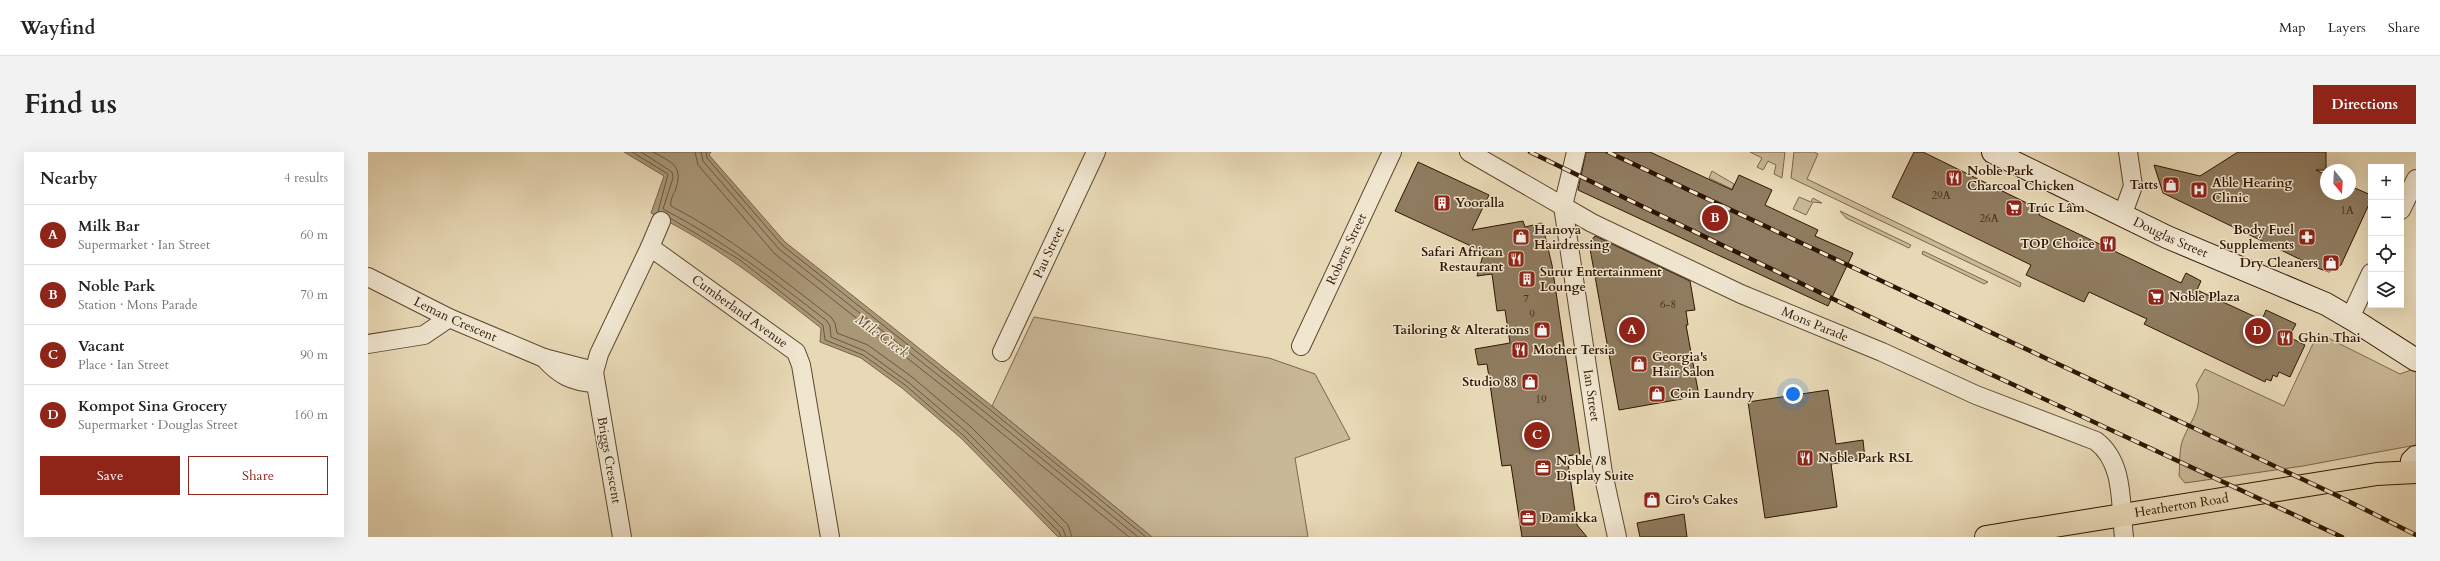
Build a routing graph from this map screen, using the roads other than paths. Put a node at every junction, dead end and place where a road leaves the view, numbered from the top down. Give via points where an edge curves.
1 (1096, 152) edge
2 (1392, 152) edge
3 (1469, 152) edge
4 (1576, 152) edge
5 (1993, 152) edge
6 (2128, 152) edge
7 (2416, 179) edge
8 (2404, 204) edge
9 (1563, 206) junction
10 (2122, 216) junction
11 (661, 221) dead end
12 (650, 247) junction
13 (368, 277) edge
14 (2368, 279) edge
15 (449, 318) junction
16 (2350, 318) joint
17 (2416, 342) edge
18 (368, 344) edge
19 (1301, 346) dead end
20 (1002, 352) dead end
21 (2416, 360) edge
22 (595, 377) junction
23 (2415, 462) edge
24 (2121, 515) junction
25 (622, 537) edge
26 (830, 537) edge
27 (1617, 537) edge
28 (1986, 537) edge
29 (2124, 537) edge

1 - 20 street, Pau Street
2 - 19 street, Roberts Street
3 - 9 street, Mons Parade
4 - 9 street
5 - 10 main road, Douglas Street
6 - 10 street via 2133,186
7 - 8 street
9 - 24 street, Mons Parade via 1592,223 1760,303 1876,350 2000,405 2091,438 2108,452 2115,464
9 - 27 street, Ian Street via 1603,472
10 - 16 main road, Douglas Street via 2326,304
11 - 12 street
12 - 22 street via 599,354
12 - 26 street, Cumberland Avenue via 796,352 801,365
13 - 15 street, Leman Crescent
14 - 16 street
15 - 18 street via 424,335
15 - 22 street, Leman Crescent via 544,358 560,374 578,382
17 - 21 main road via 2352,319
22 - 25 street, Briggs Crescent
23 - 24 main road, Heatherton Road via 2377,474
24 - 28 main road, Heatherton Road
24 - 29 street, Mons Parade

